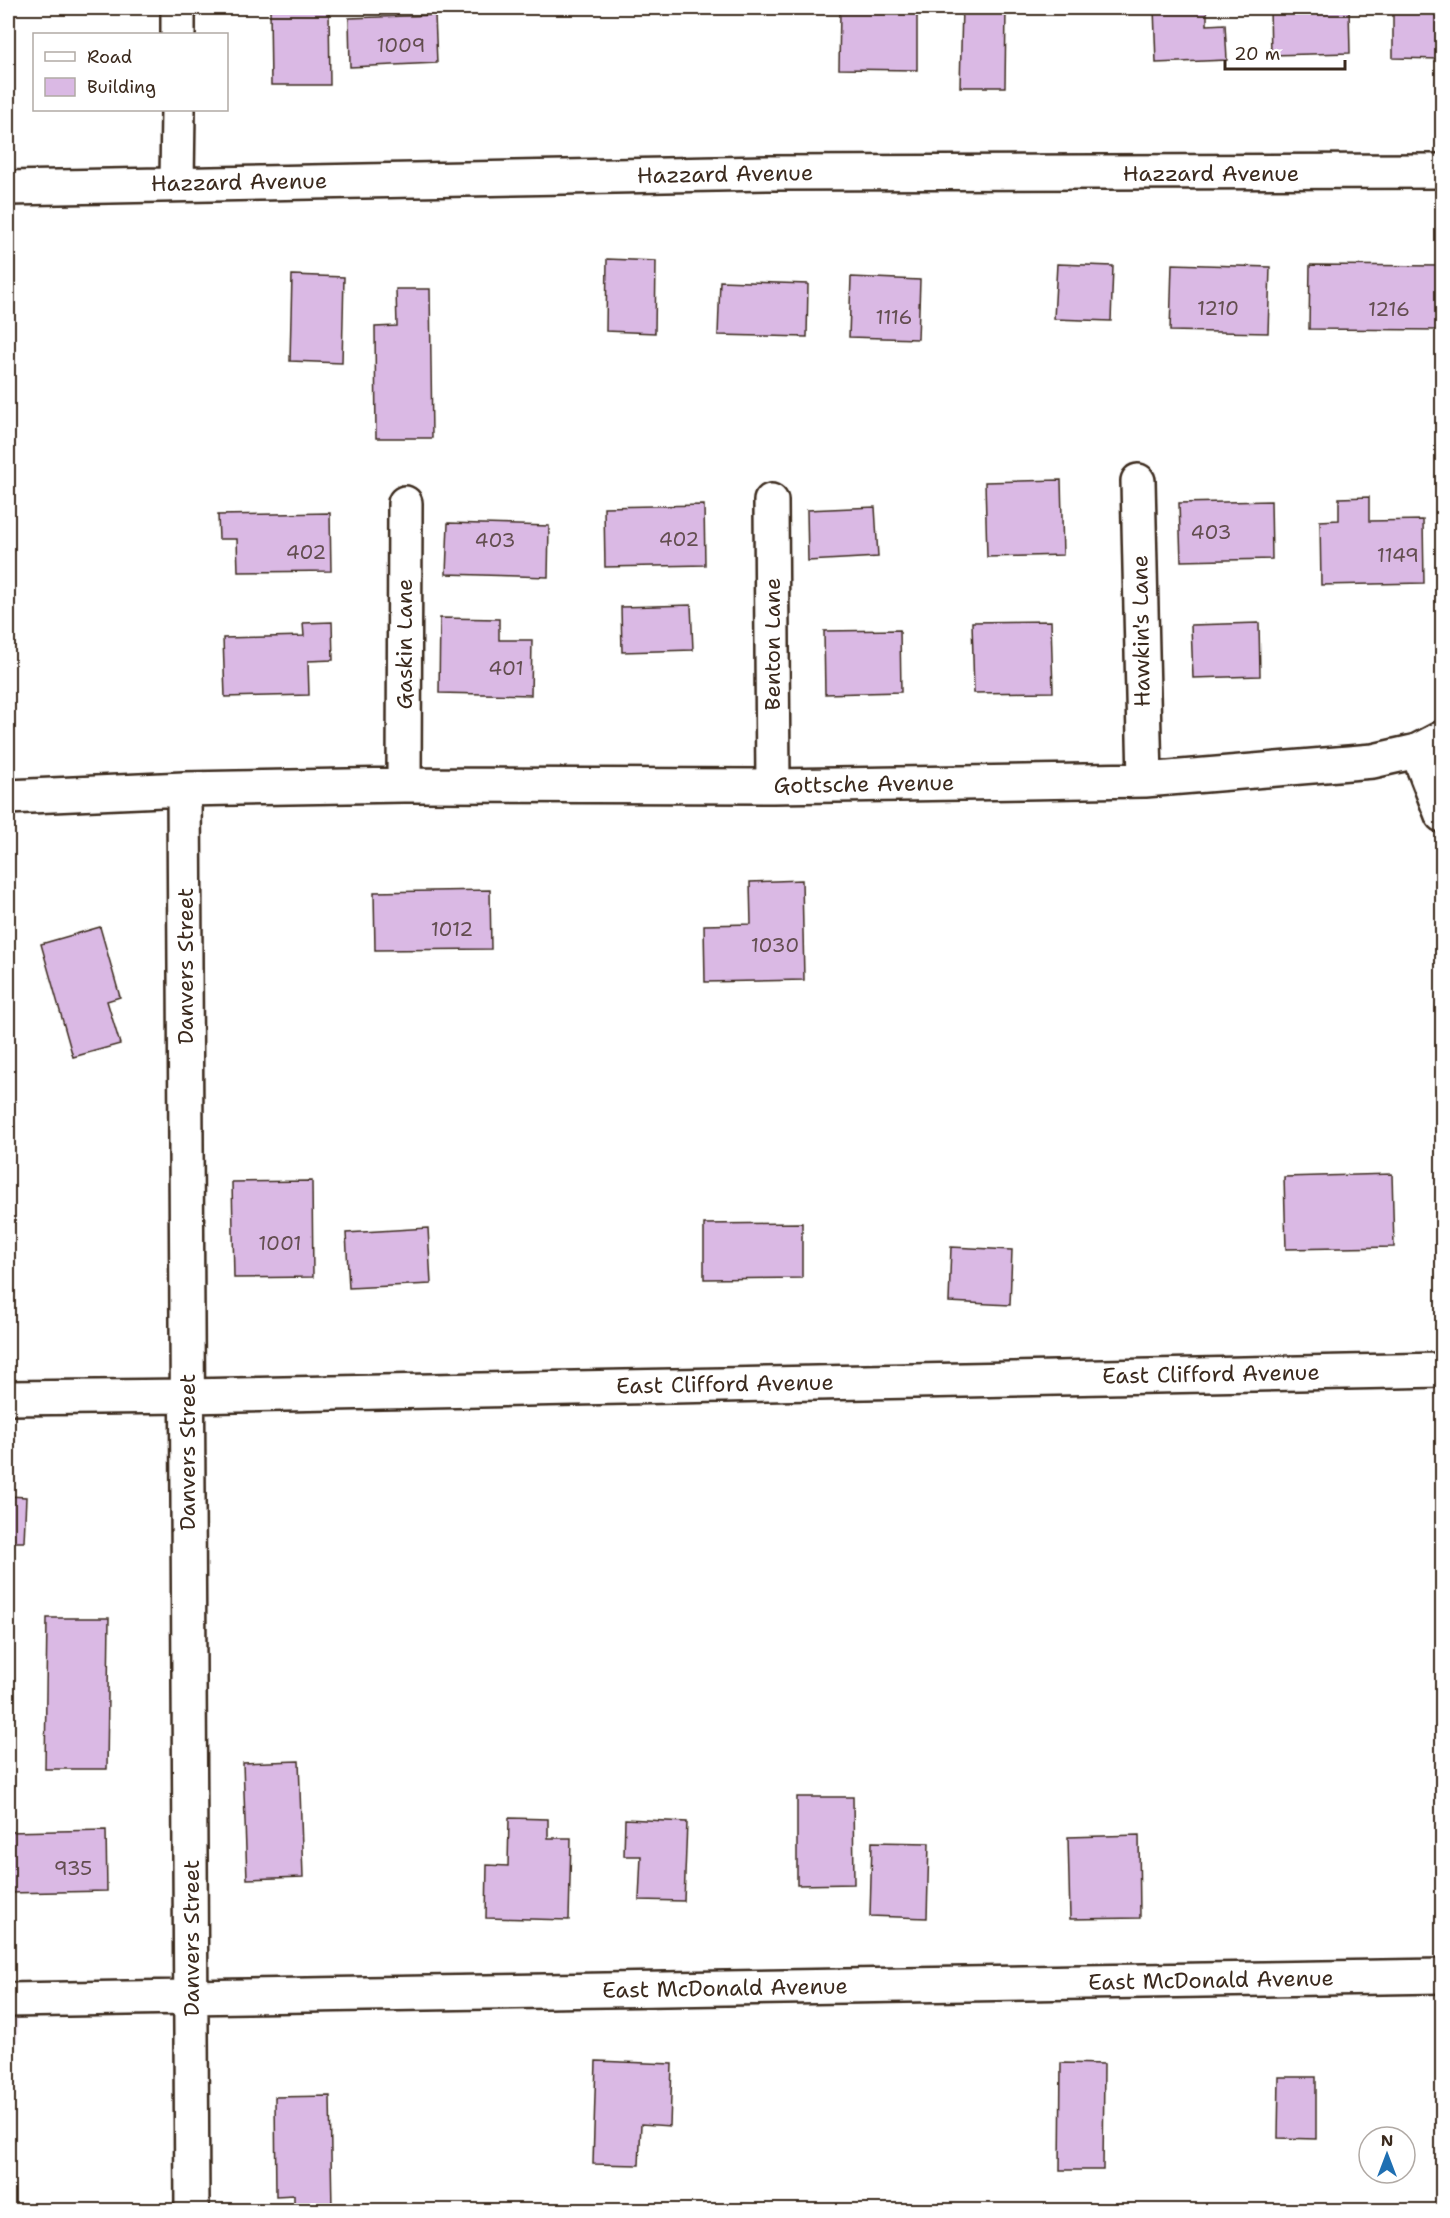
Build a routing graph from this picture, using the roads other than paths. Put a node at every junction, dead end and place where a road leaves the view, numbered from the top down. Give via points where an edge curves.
1 (178, 8) edge
2 (178, 33) edge
3 (177, 111) edge
4 (1443, 171) edge
5 (177, 183) junction
6 (8, 188) edge
7 (1138, 481) dead end
8 (771, 501) dead end
9 (405, 503) dead end
10 (1430, 744) edge
11 (1145, 780) junction
12 (404, 785) junction
13 (773, 786) junction
14 (184, 789) junction
15 (8, 797) edge
16 (1443, 815) edge
17 (1443, 1370) edge
18 (187, 1396) junction
19 (8, 1398) edge
20 (1443, 1976) edge
21 (191, 1997) junction
22 (8, 2000) edge
23 (192, 2211) edge

1 - 2 street
3 - 5 street
4 - 5 street, Hazzard Avenue via 767,173
5 - 6 street, Hazzard Avenue
7 - 11 street, Hawkin's Lane
8 - 13 street, Benton Lane
9 - 12 street, Gaskin Lane
10 - 11 street, Gottsche Avenue via 1373,761
10 - 16 street
11 - 13 street, Gottsche Avenue
12 - 13 street, Gottsche Avenue
12 - 14 street, Gottsche Avenue
14 - 15 street
14 - 18 street, Danvers Street
17 - 18 street, East Clifford Avenue
18 - 19 street, East Clifford Avenue
18 - 21 street, Danvers Street
20 - 21 street, East McDonald Avenue
21 - 22 street, East McDonald Avenue
21 - 23 street, Danvers Street

